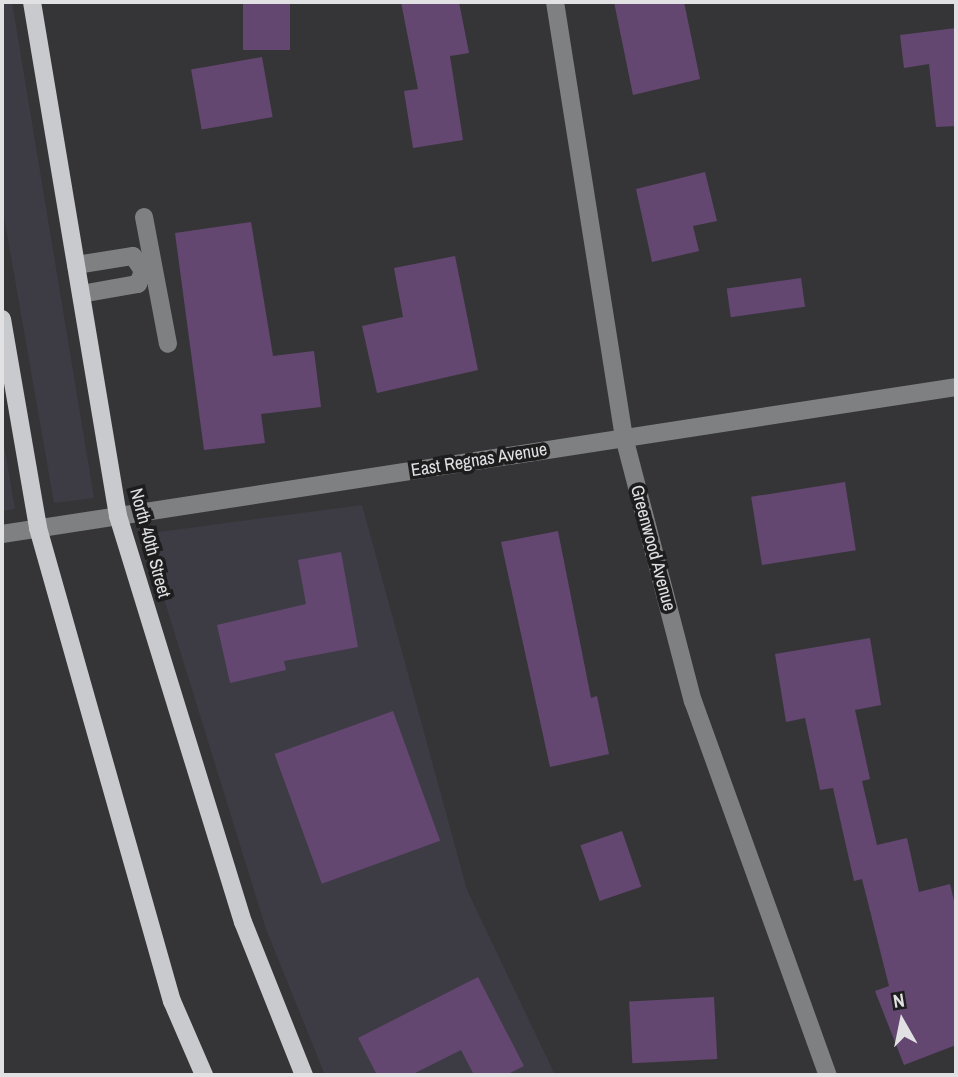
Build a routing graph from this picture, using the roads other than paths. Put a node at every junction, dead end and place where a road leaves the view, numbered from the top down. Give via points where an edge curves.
1 (32, 2) edge
2 (555, 2) edge
3 (144, 217) dead end
4 (76, 265) junction
5 (149, 271) junction
6 (81, 294) junction
7 (2, 319) edge
8 (168, 344) dead end
9 (956, 387) edge
10 (624, 437) junction
11 (118, 516) junction
12 (38, 528) junction
13 (2, 534) edge
14 (204, 1075) edge
15 (304, 1075) edge
16 (828, 1075) edge

1 - 4 main road, North 40th Street
2 - 10 street, Greenwood Avenue
3 - 5 street
4 - 5 street via 133,256
4 - 6 main road, North 40th Street
5 - 6 street via 138,284
5 - 8 street
6 - 11 main road, North 40th Street
7 - 12 main road
9 - 10 street, East Regnas Avenue
10 - 11 street, East Regnas Avenue
10 - 16 street, Greenwood Avenue via 693,701
11 - 12 street, East Regnas Avenue
11 - 15 main road, North 40th Street via 243,922
12 - 13 street, East Regnas Avenue
12 - 14 main road via 173,1001

